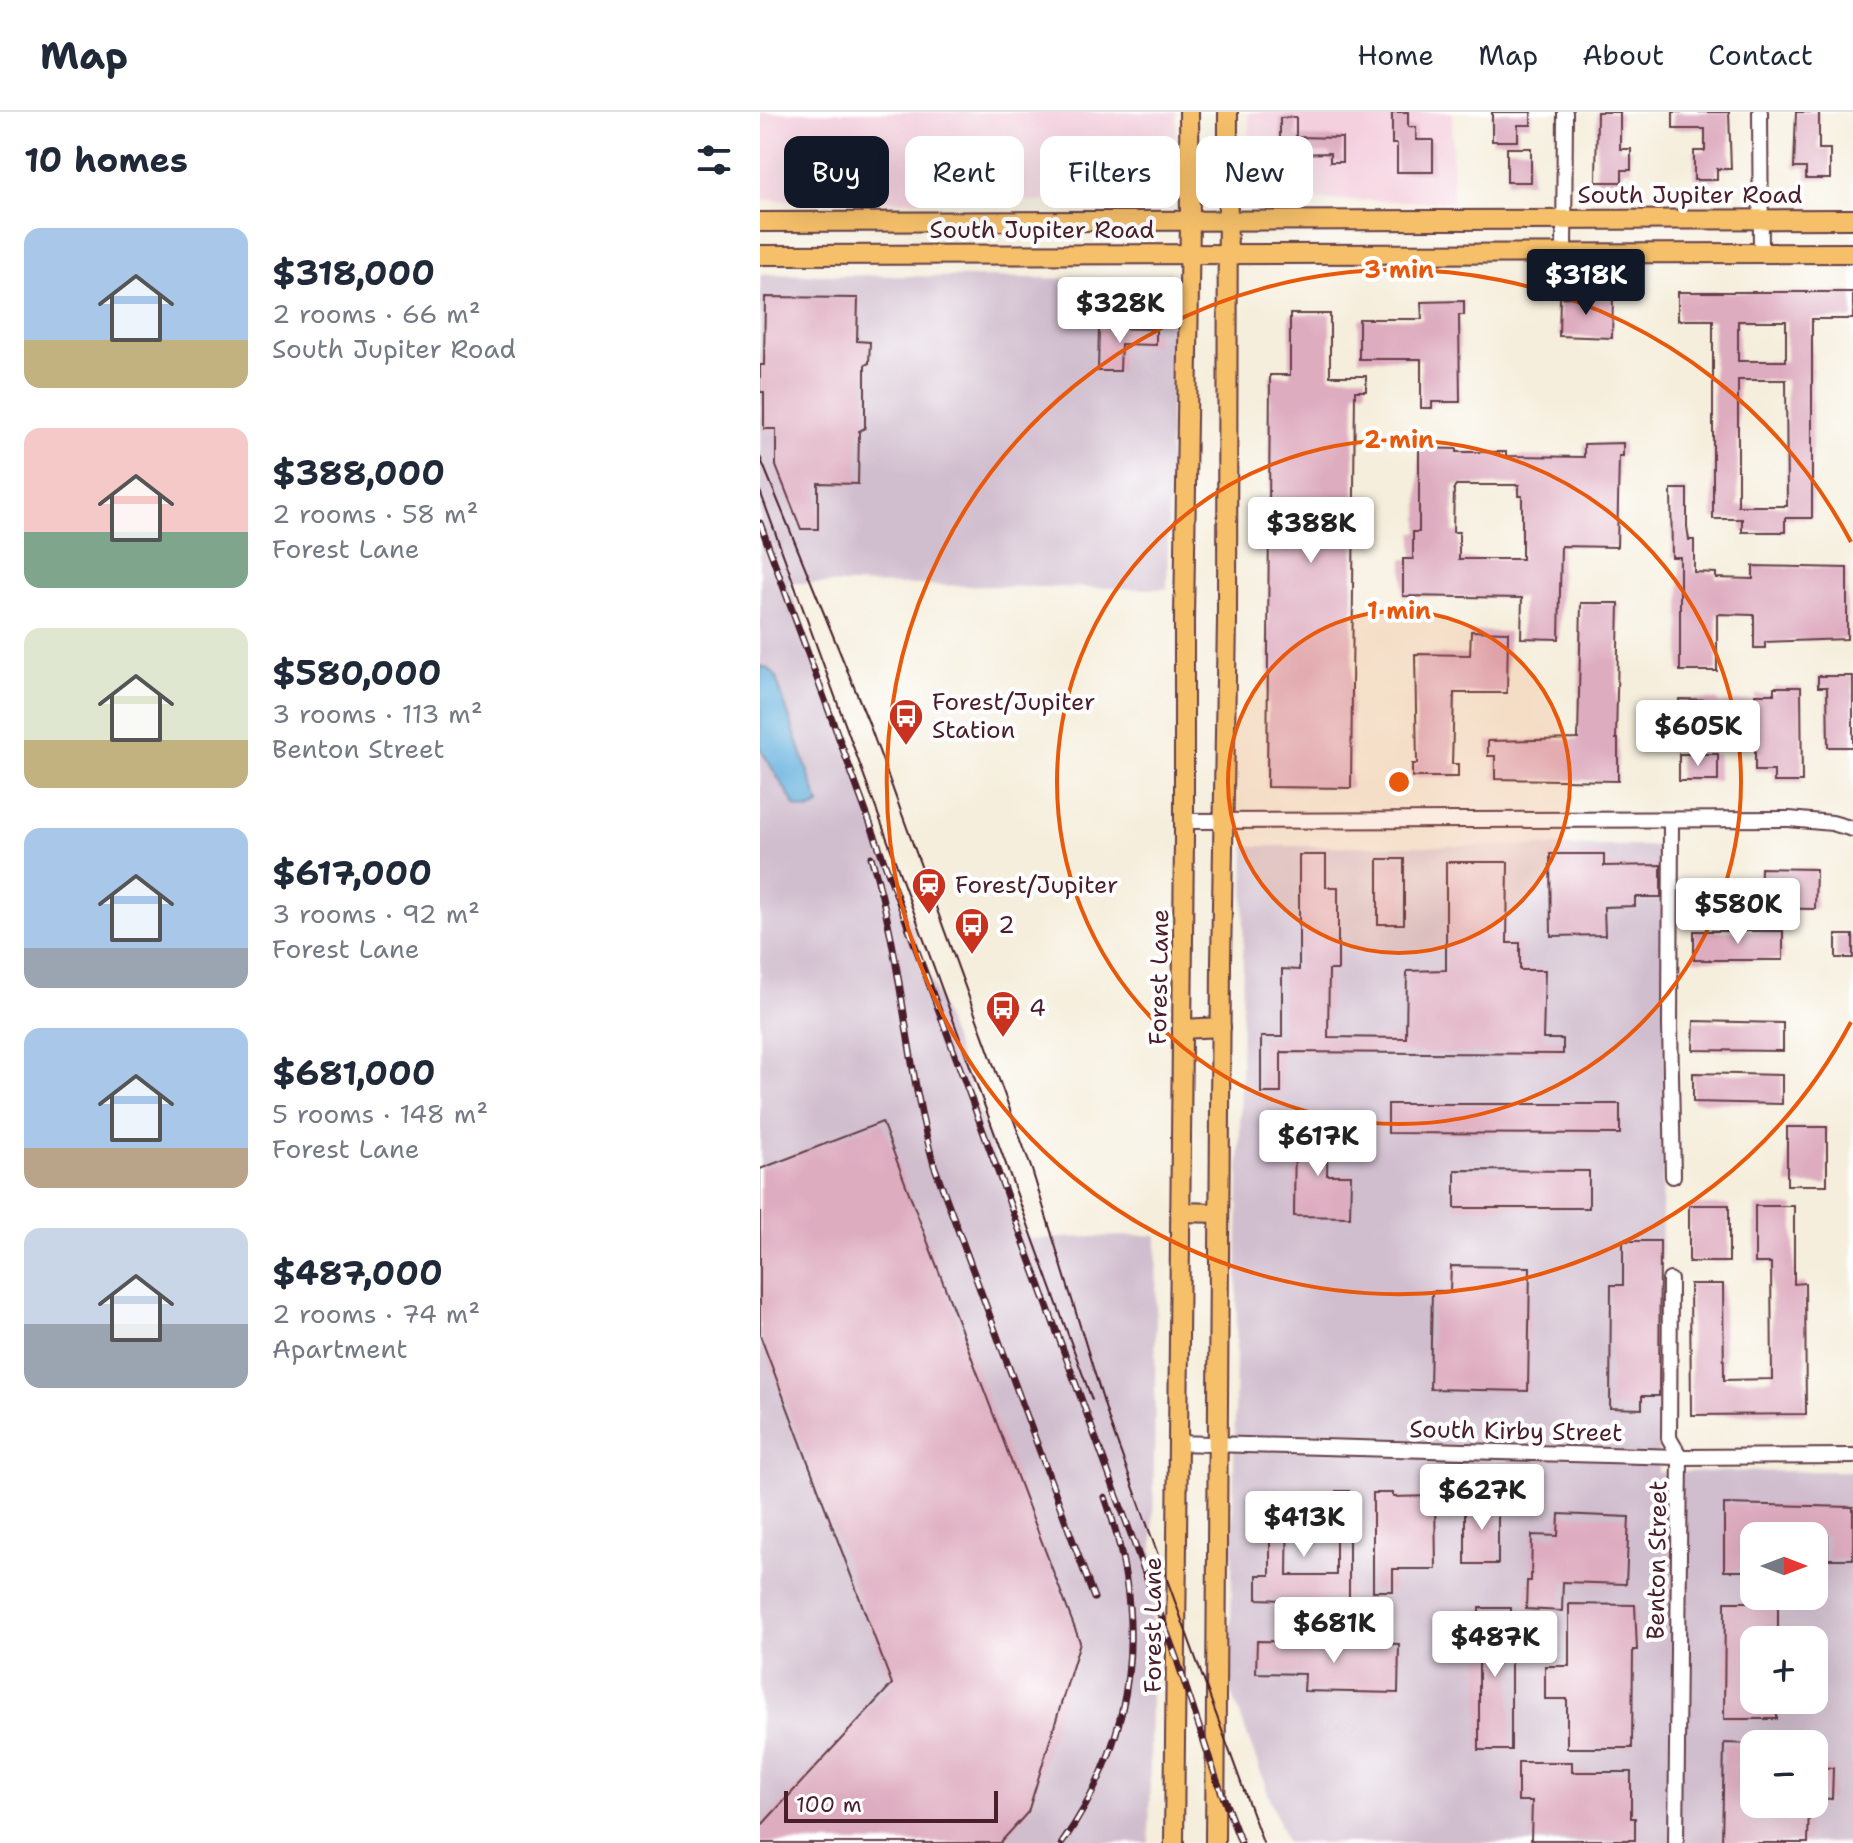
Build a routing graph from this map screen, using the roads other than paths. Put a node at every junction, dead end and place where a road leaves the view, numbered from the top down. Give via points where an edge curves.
1 (1189, 112) edge
2 (1228, 112) edge
3 (1565, 112) edge
4 (1760, 112) edge
5 (1566, 219) junction
6 (1760, 219) junction
7 (1853, 219) edge
8 (1190, 220) junction
9 (1227, 220) junction
10 (760, 222) edge
11 (884, 222) junction
12 (1564, 252) junction
13 (1761, 252) junction
14 (1189, 253) junction
15 (1227, 253) junction
16 (1853, 253) edge
17 (885, 254) junction
18 (760, 255) edge
19 (1671, 820) junction
20 (1184, 821) junction
21 (1224, 822) junction
22 (1853, 829) edge
23 (1221, 1027) junction
24 (1182, 1029) junction
25 (1673, 1176) dead end
26 (1180, 1212) junction
27 (1219, 1213) junction
28 (1670, 1280) dead end
29 (1177, 1443) junction
30 (1217, 1444) junction
31 (1853, 1456) edge
32 (1680, 1457) junction
33 (1174, 1843) edge
34 (1215, 1843) edge
35 (1676, 1843) edge

1 - 8 main road, Forest Lane
2 - 9 main road
3 - 5 street
4 - 6 street
5 - 6 main road, South Jupiter Road
5 - 9 main road, South Jupiter Road
5 - 12 street
6 - 7 main road, South Jupiter Road
6 - 13 street
8 - 9 main road, South Jupiter Road
8 - 11 main road, South Jupiter Road
8 - 14 main road, Forest Lane
9 - 15 main road
10 - 11 main road, South Jupiter Road
11 - 17 main road
12 - 13 main road, South Jupiter Road
12 - 15 main road, South Jupiter Road
13 - 16 main road, South Jupiter Road
14 - 15 main road, South Jupiter Road
14 - 17 main road, South Jupiter Road
14 - 20 main road, Forest Lane
15 - 21 main road
17 - 18 main road, South Jupiter Road
19 - 21 street
19 - 22 street via 1789,819
19 - 25 street
20 - 21 street
20 - 24 main road, Forest Lane
21 - 23 main road
23 - 24 main road
23 - 27 main road
24 - 26 main road, Forest Lane
26 - 27 main road
26 - 29 main road, Forest Lane
27 - 30 main road
28 - 32 street, Benton Street via 1669,1438
29 - 30 street, South Kirby Street
29 - 33 main road, Forest Lane
30 - 32 street, South Kirby Street
30 - 34 main road
31 - 32 street, South Kirby Street
32 - 35 street, Benton Street

